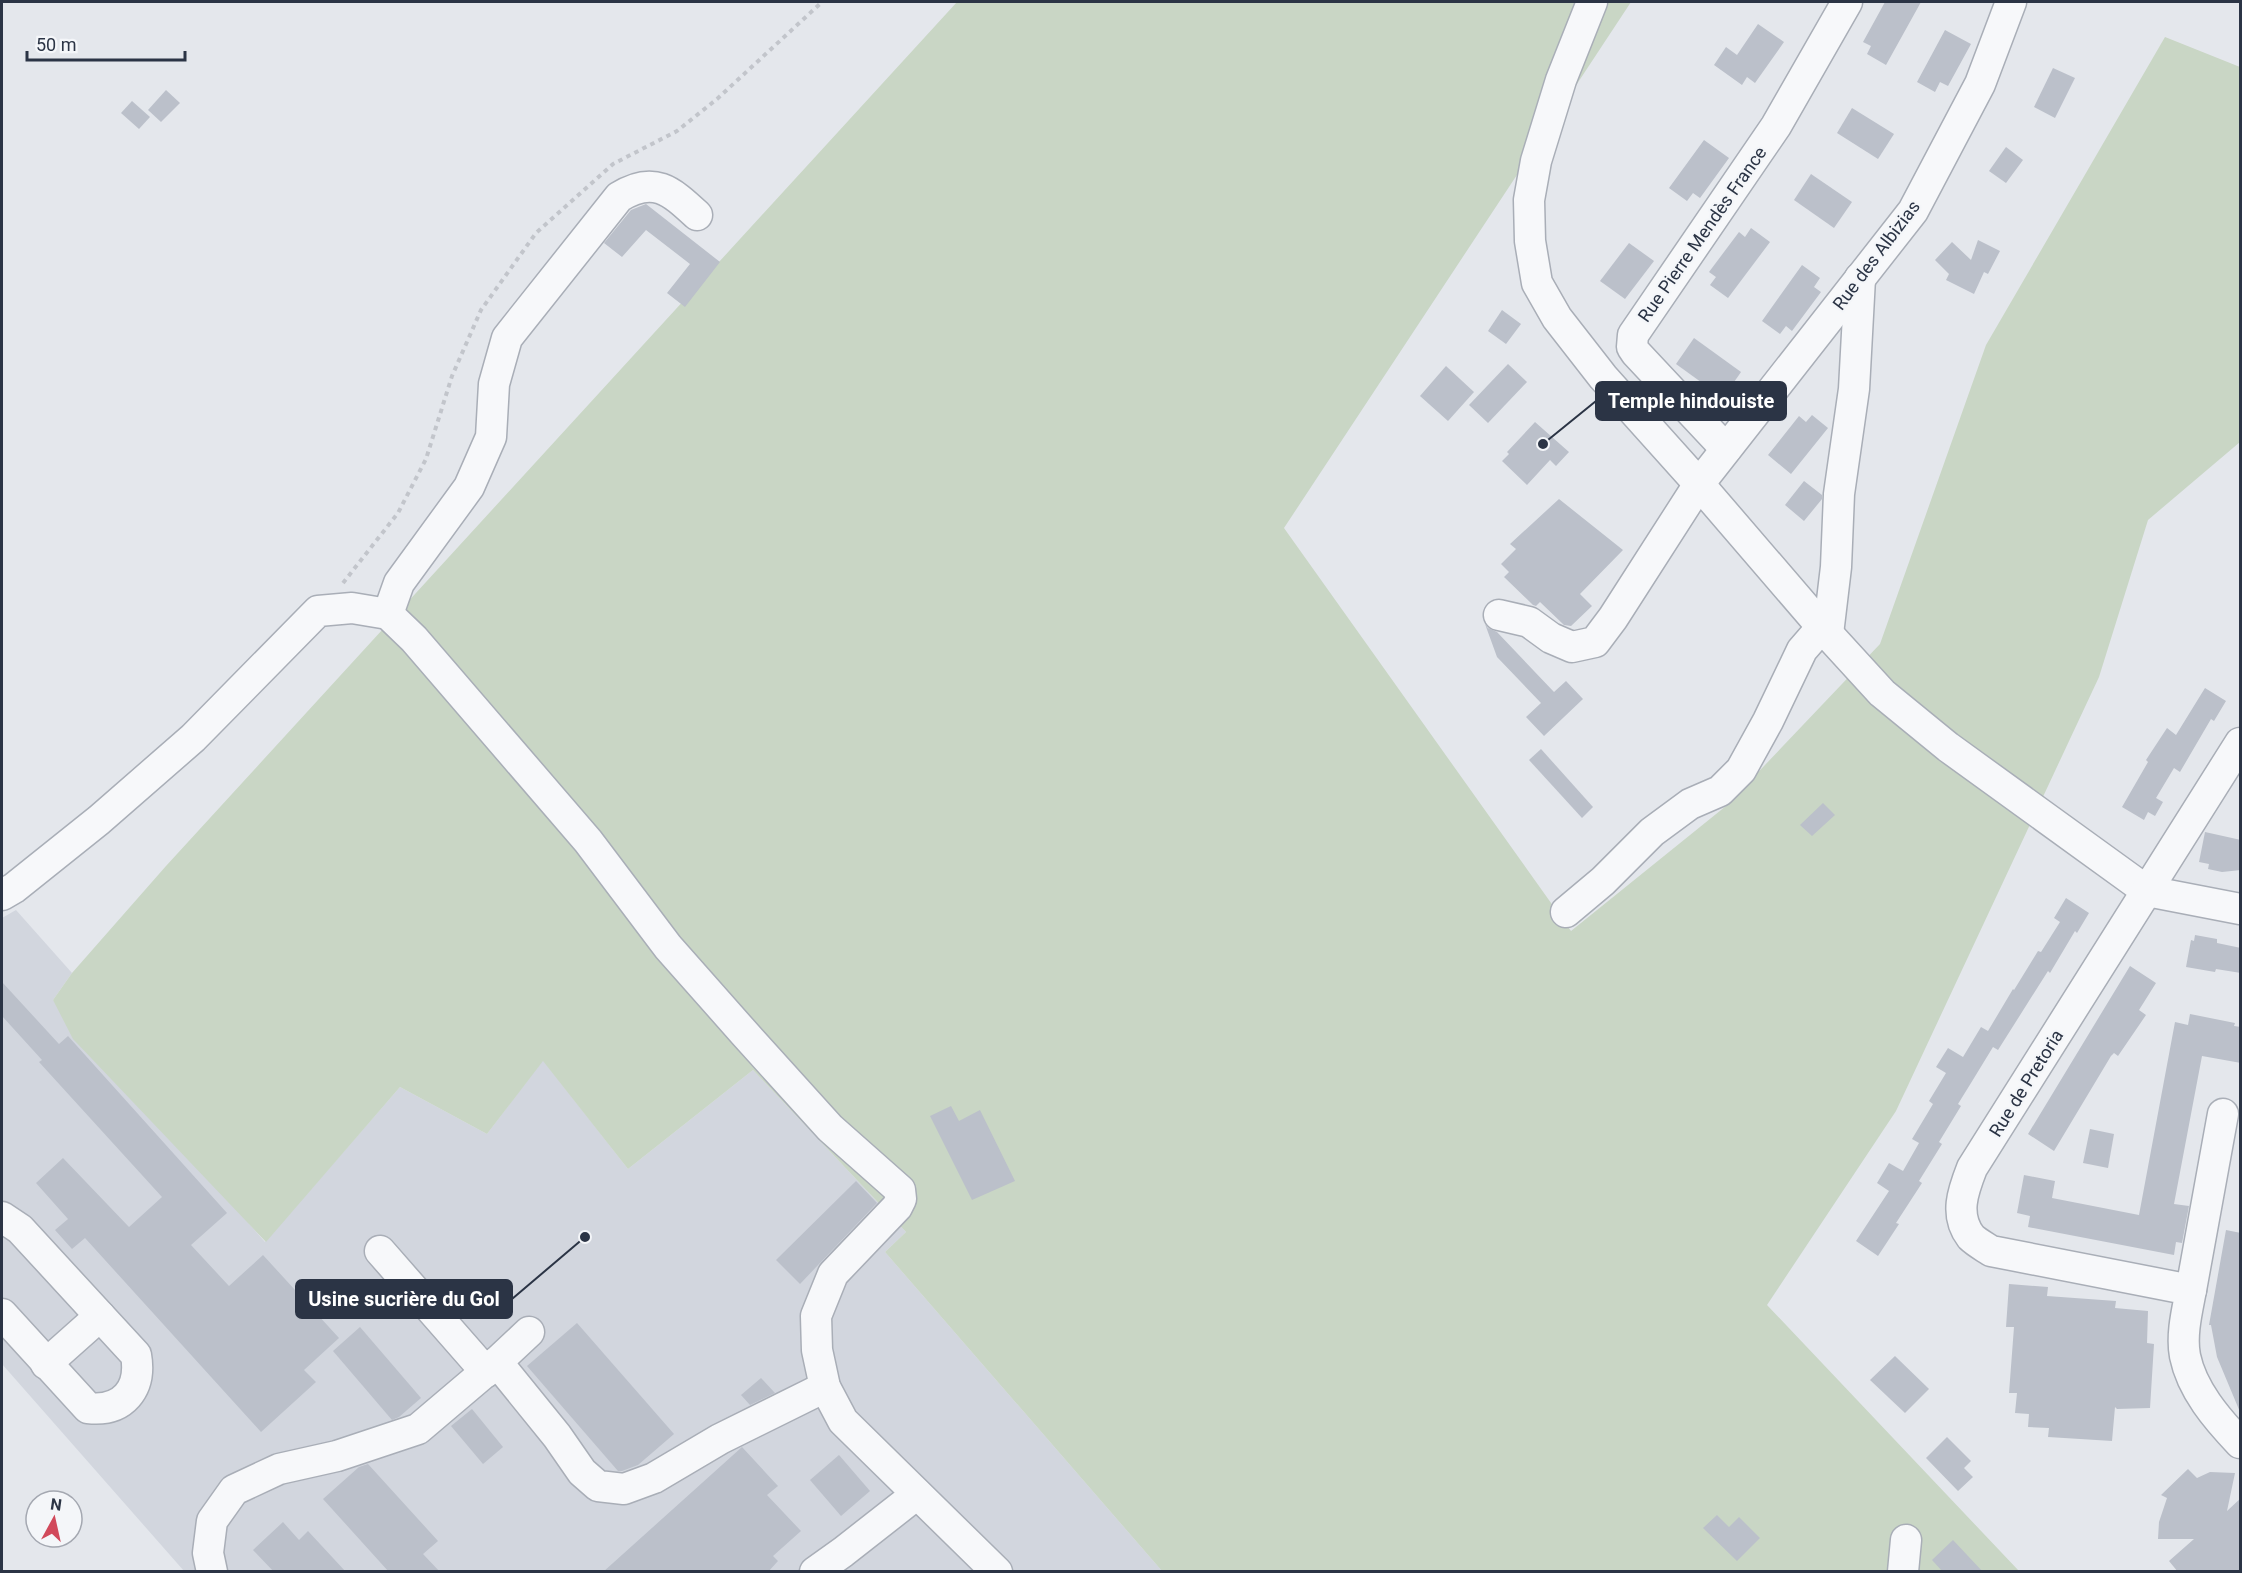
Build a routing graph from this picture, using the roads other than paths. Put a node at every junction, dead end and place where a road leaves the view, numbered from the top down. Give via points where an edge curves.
1 (1592, 2) edge
2 (1847, 2) edge
3 (2011, 2) edge
4 (697, 215) dead end
5 (1860, 278) junction
6 (1726, 449) junction
7 (1699, 484) junction
8 (388, 614) junction
9 (1499, 615) dead end
10 (1825, 630) junction
11 (2241, 743) edge
12 (2147, 891) junction
13 (2, 895) edge
14 (2241, 909) edge
15 (1566, 912) dead end
16 (2223, 1114) dead end
17 (2, 1217) edge
18 (380, 1251) dead end
19 (2191, 1290) junction
20 (2, 1314) edge
21 (100, 1316) junction
22 (529, 1332) dead end
23 (46, 1364) junction
24 (492, 1367) junction
25 (825, 1387) junction
26 (2241, 1443) edge
27 (917, 1494) junction
28 (1906, 1540) dead end
29 (991, 1570) edge
30 (212, 1572) edge
31 (814, 1572) edge
32 (1903, 1572) edge

1 - 7 street via 1561,80 1536,161 1529,200 1537,283 1557,318 1603,377
2 - 6 street, Rue Pierre Mendès France via 1776,126 1633,335 1636,353
3 - 5 street, Rue des Albizias via 1980,84 1913,211
4 - 8 street via 673,194 651,185 633,188 619,197 553,279 507,339 494,384 491,437 469,488 399,583
5 - 6 street, Rue des Albizias
5 - 10 street via 1854,389 1839,494 1836,567
6 - 7 street, Rue des Albizias
7 - 9 street, Rue des Albizias via 1595,642 1572,647 1529,622
7 - 10 street
8 - 13 street via 352,608 318,611 194,738 99,820
8 - 25 street via 512,749 668,947 745,1034 830,1128 900,1190 897,1207 832,1274 816,1316 817,1350
10 - 12 street via 1882,693 1948,747
10 - 15 street via 1802,650 1741,770 1720,791 1690,804 1652,832
11 - 12 street, Rue de Pretoria
12 - 14 street
12 - 19 street, Rue de Pretoria via 1972,1168 1962,1193 1961,1218 1972,1237 1991,1251
16 - 19 street
17 - 21 street via 20,1229
18 - 24 street
19 - 26 street via 2185,1356 2196,1387 2217,1420
20 - 23 street
21 - 23 street
21 - 23 street via 136,1355 139,1372 134,1389 116,1404 88,1408
22 - 24 street
24 - 25 street via 557,1436 582,1472 598,1486 624,1489 654,1478 720,1439
24 - 30 street via 418,1429 279,1470 234,1490 212,1521 208,1553
25 - 27 street via 843,1421
27 - 29 street
27 - 31 street
28 - 32 street

